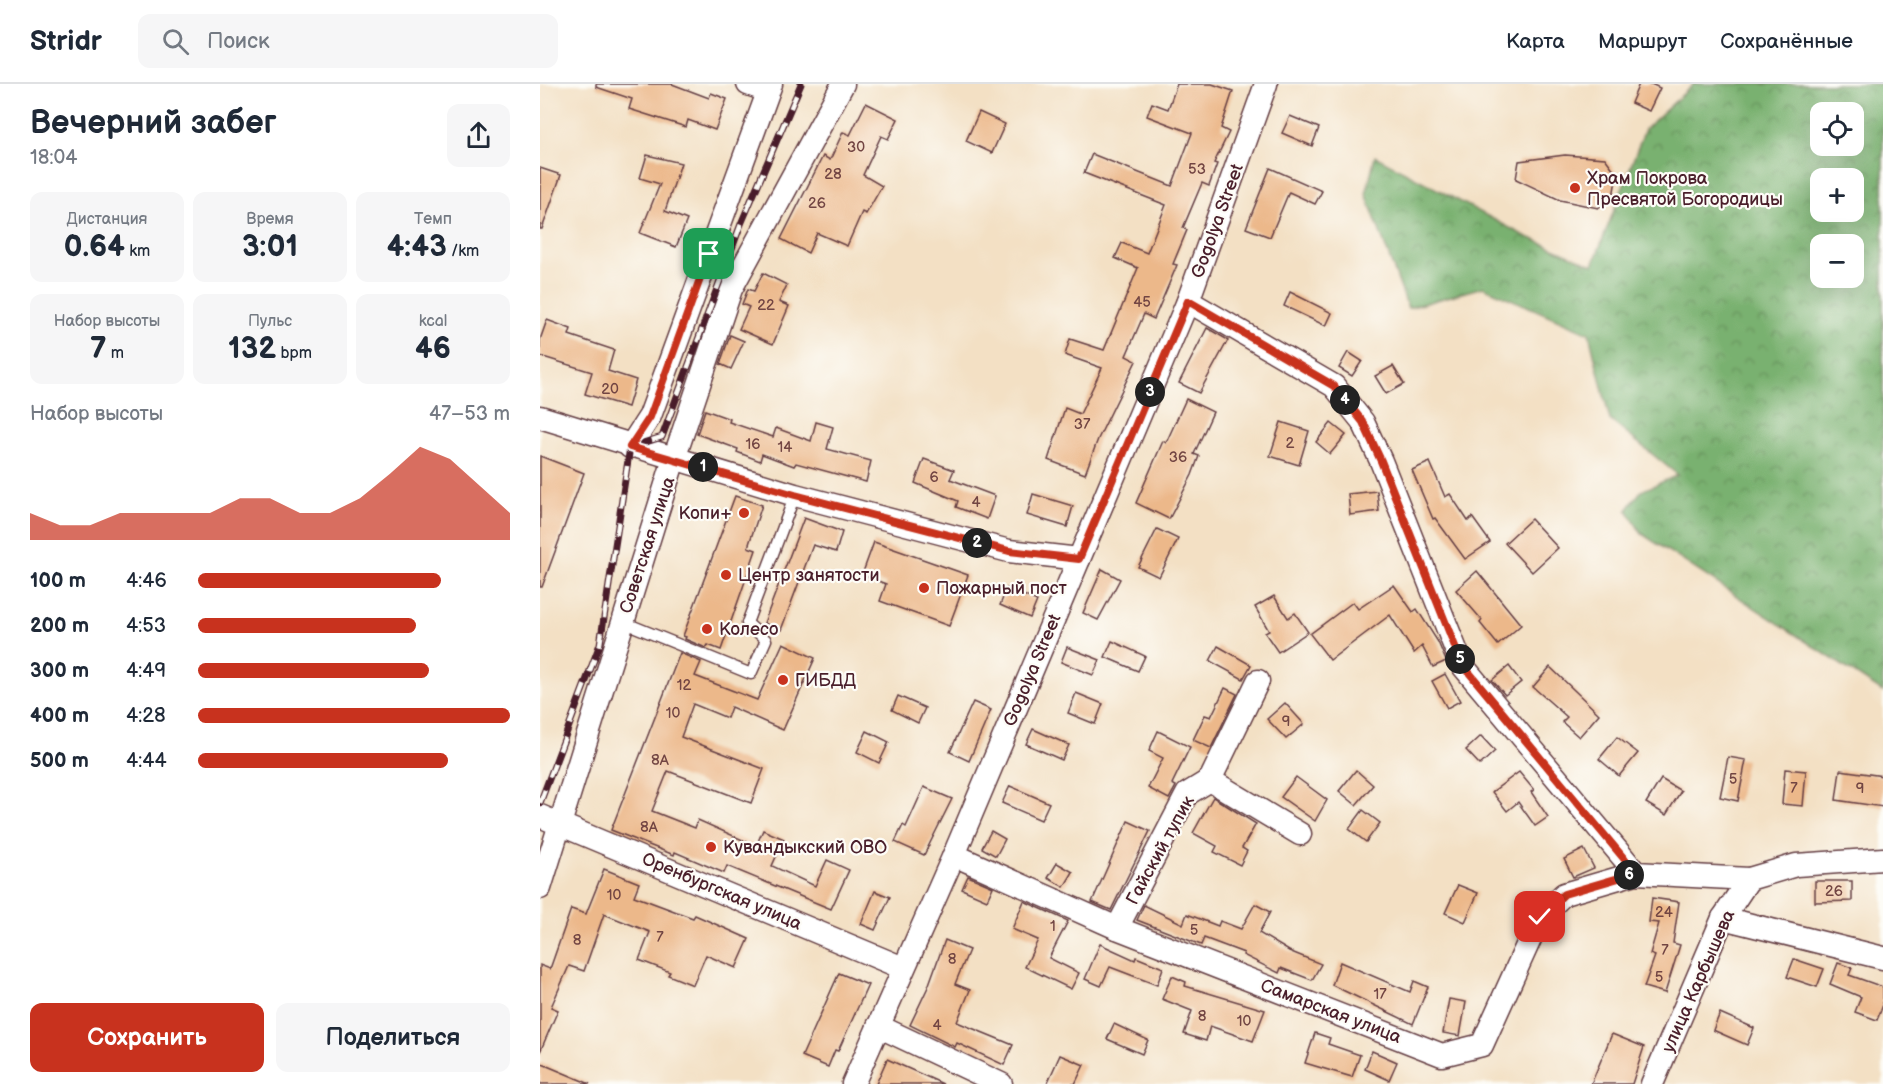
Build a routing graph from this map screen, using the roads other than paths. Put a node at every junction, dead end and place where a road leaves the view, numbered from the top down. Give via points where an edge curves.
1 (843, 84) edge
2 (1266, 84) edge
3 (762, 86) edge
4 (1188, 301) junction
5 (540, 417) edge
6 (630, 447) junction
7 (674, 459) junction
8 (795, 495) junction
9 (1079, 559) junction
10 (623, 622) junction
11 (1258, 681) dead end
12 (1210, 780) junction
13 (550, 819) edge
14 (1299, 834) dead end
15 (954, 855) junction
16 (1883, 859) edge
17 (1636, 873) junction
18 (1749, 879) junction
19 (540, 888) edge
20 (1723, 918) junction
21 (1117, 928) junction
22 (1883, 958) edge
23 (903, 968) junction
24 (878, 1026) junction
25 (853, 1084) edge
26 (1001, 1084) edge
27 (1652, 1084) edge

1 - 7 street, Советская улица via 731,289
2 - 4 street, Gogolya Street
3 - 6 street via 650,417
4 - 9 street, Gogolya Street
4 - 17 street via 1334,386 1363,422 1462,664
5 - 6 street
6 - 7 street
7 - 8 street
7 - 10 street, Советская улица
8 - 9 street via 1009,551
8 - 10 lane via 747,623 766,639 751,674
9 - 15 street, Gogolya Street
10 - 13 street, Советская улица
11 - 12 street, Гайский тупик
12 - 14 street, Гайский тупик
12 - 21 street, Гайский тупик via 1187,794
13 - 19 street, Советская улица
13 - 23 street, Оренбургская улица
15 - 21 street, Самарская улица
15 - 23 street, Gogolya Street
16 - 18 street via 1796,866
17 - 18 street
17 - 21 street, Самарская улица via 1564,894 1540,917 1482,1045 1442,1055
18 - 20 street, улица Карбышева
20 - 22 street
20 - 27 street, улица Карбышева
23 - 24 street, Gogolya Street
24 - 25 street, Gogolya Street
24 - 26 street

